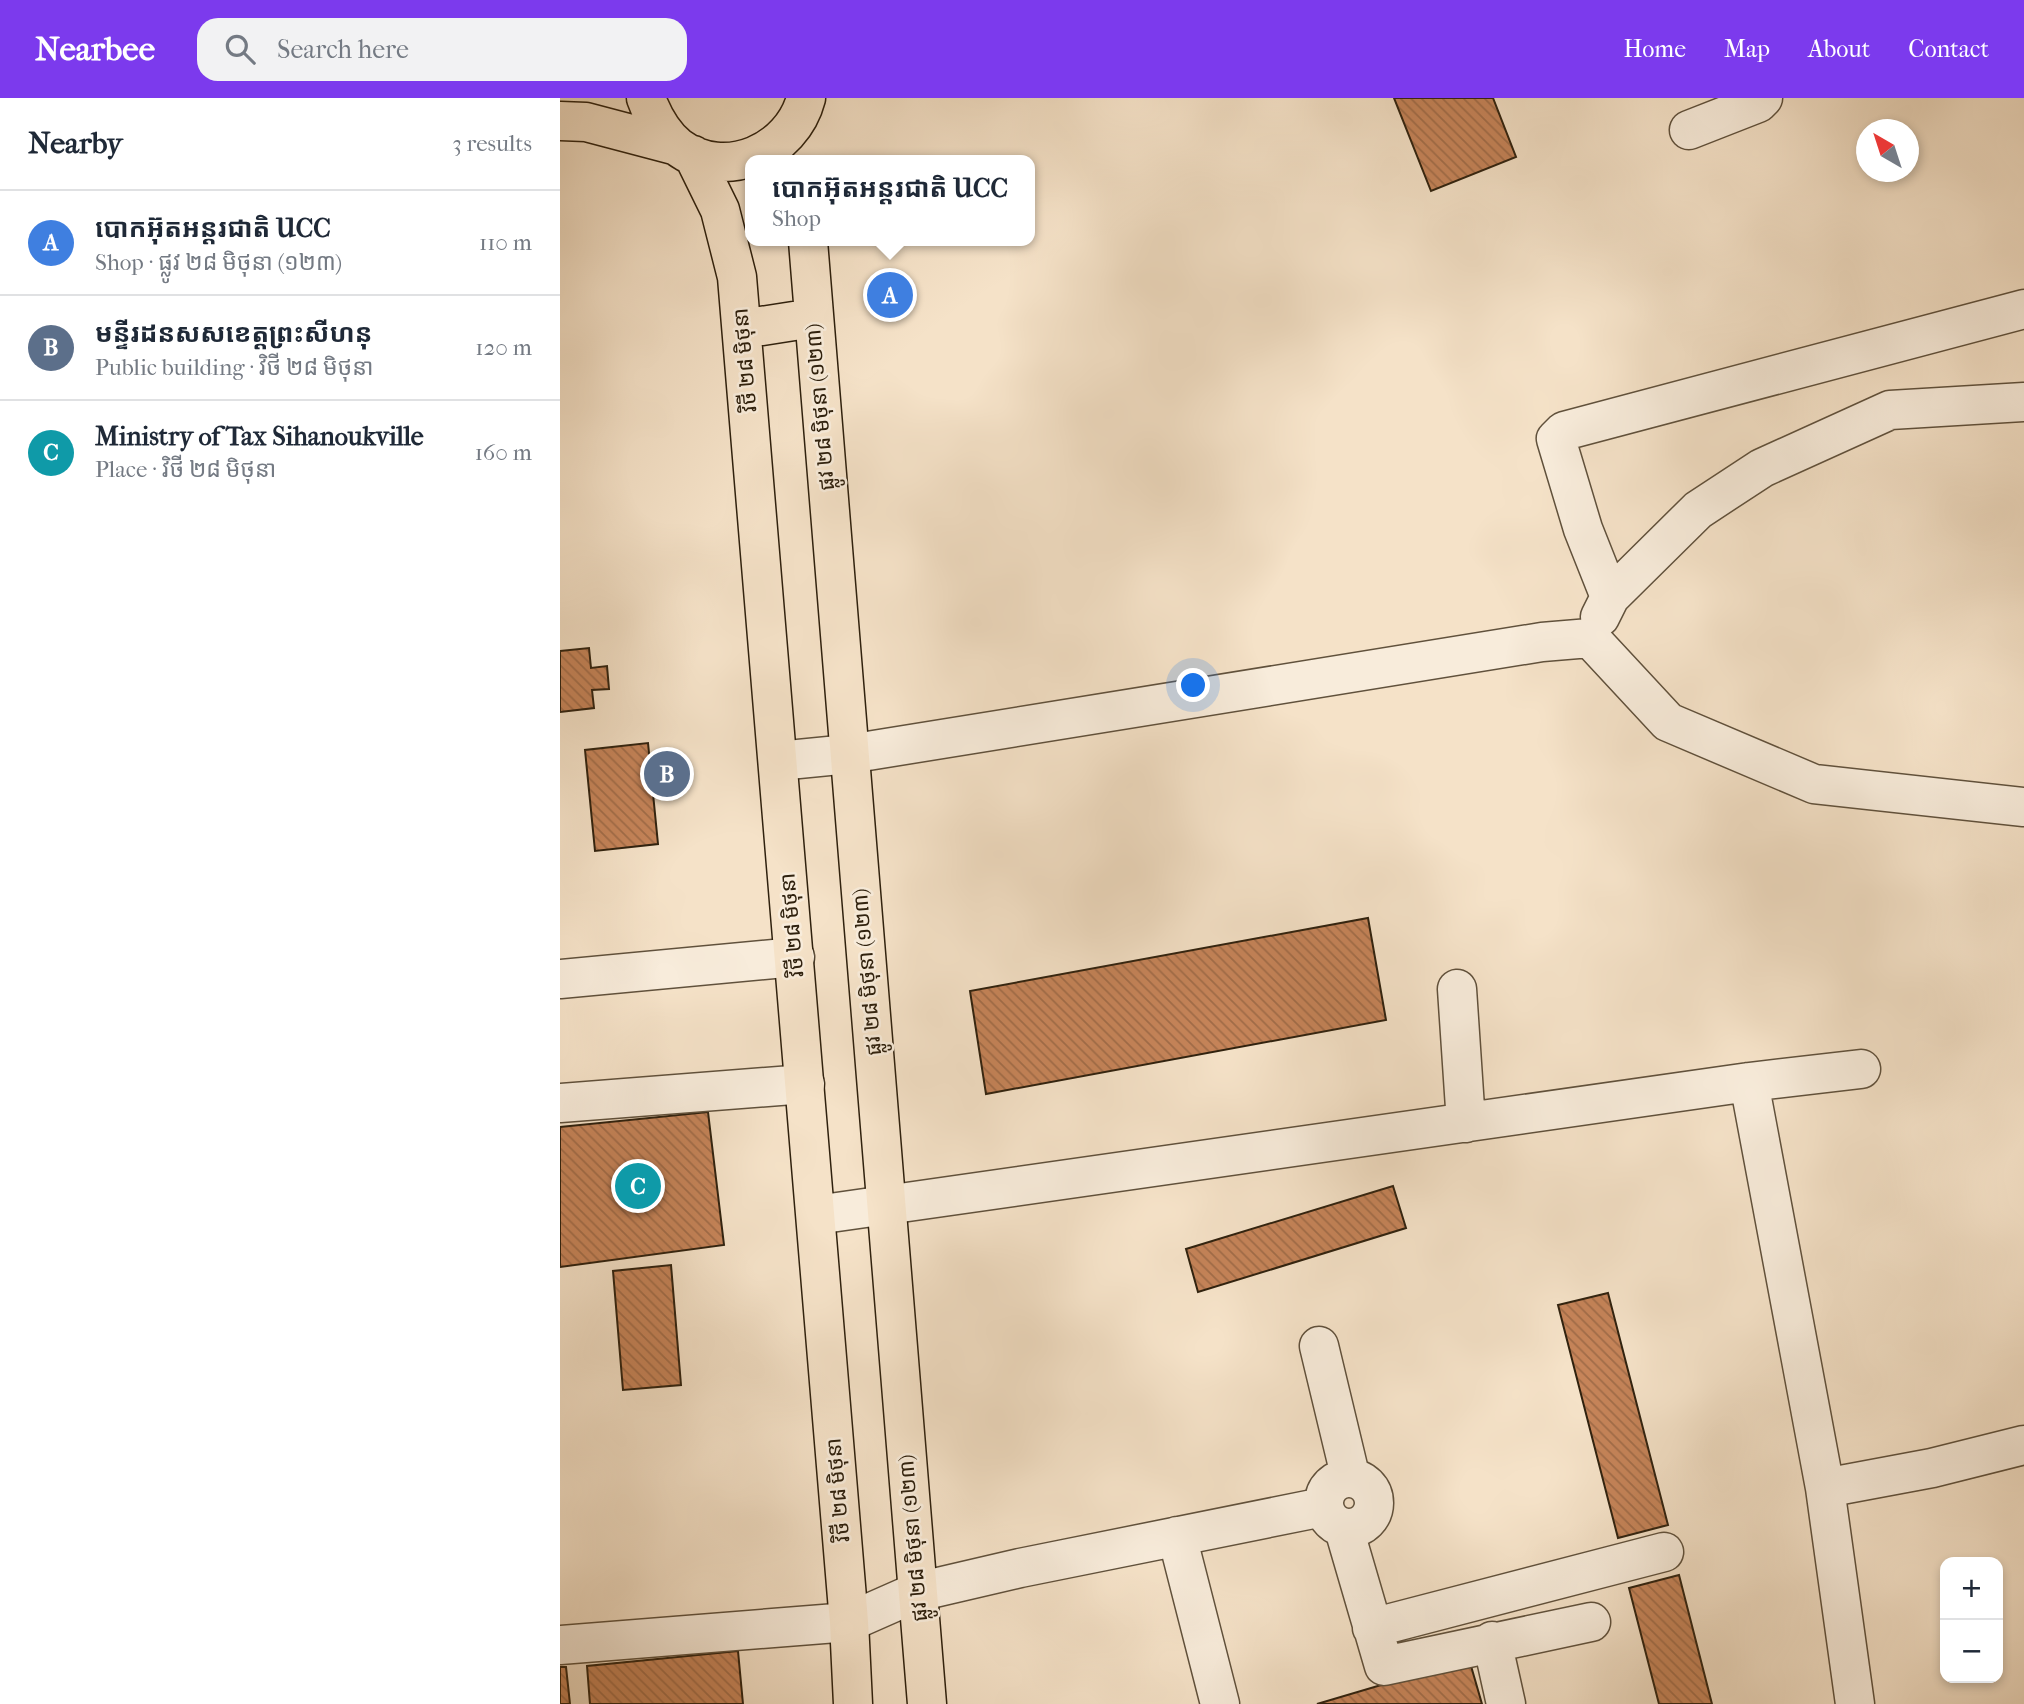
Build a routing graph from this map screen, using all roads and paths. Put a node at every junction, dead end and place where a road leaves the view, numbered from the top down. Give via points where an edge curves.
1 (646, 98) edge
2 (1763, 98) edge
3 (804, 104) edge
4 (560, 121) edge
5 (1689, 130) dead end
6 (685, 150) junction
7 (757, 155) edge
8 (805, 155) edge
9 (745, 159) edge
10 (808, 246) edge
11 (2024, 309) edge
12 (813, 318) junction
13 (742, 329) junction
14 (2024, 402) edge
15 (1610, 597) junction
16 (1590, 638) junction
17 (849, 754) junction
18 (779, 761) junction
19 (2024, 807) edge
20 (795, 957) junction
21 (560, 979) edge
22 (1457, 989) dead end
23 (1861, 1069) dead end
24 (1749, 1082) junction
25 (805, 1084) junction
26 (560, 1103) edge
27 (1466, 1123) junction
28 (886, 1207) junction
29 (816, 1214) junction
30 (1319, 1346) dead end
31 (2024, 1445) edge
32 (1825, 1488) junction
33 (1333, 1518) junction
34 (1177, 1536) junction
35 (1664, 1552) dead end
36 (918, 1592) junction
37 (849, 1622) junction
38 (1591, 1622) dead end
39 (1372, 1628) junction
40 (1492, 1641) junction
41 (560, 1645) edge
42 (853, 1704) edge
43 (927, 1704) edge
44 (1220, 1704) edge
45 (1506, 1704) edge
46 (1856, 1704) edge

1 - 6 main road, វិថី ២៨ មិថុនា via 654,120
2 - 5 street
3 - 7 main road via 785,137
3 - 8 main road
4 - 6 main road via 586,122
6 - 9 main road via 721,162
6 - 13 main road, វិថី ២៨ មិថុនា via 720,209 737,276
10 - 12 main road, ផ្លូវ ២៨ មិថុនា (១២៣)
11 - 15 street via 1564,431 1556,439 1583,529
12 - 13 main road
12 - 17 main road, ផ្លូវ ២៨ មិថុនា (១២៣)
13 - 18 main road, វិថី ២៨ មិថុនា
14 - 15 street via 1890,410 1762,468 1698,510
15 - 16 street
16 - 17 street via 1529,644
16 - 19 street via 1668,722 1814,784
17 - 18 street
17 - 28 main road, ផ្លូវ ២៨ មិថុនា (១២៣)
18 - 20 main road, វិថី ២៨ មិថុនា
20 - 21 street
20 - 25 main road, វិថី ២៨ មិថុនា
22 - 27 street
23 - 24 street
24 - 27 street
24 - 32 street
25 - 26 street
25 - 29 main road, វិថី ២៨ មិថុនា
27 - 28 street
28 - 29 street
28 - 36 main road, ផ្លូវ ២៨ មិថុនា (១២៣)
29 - 37 main road, វិថី ២៨ មិថុនា
30 - 33 street via 1350,1475 1366,1481 1373,1494 1372,1513 1361,1525
31 - 32 street
32 - 46 street
33 - 34 street
33 - 39 street
34 - 36 street
34 - 44 street
35 - 39 street
36 - 37 street
36 - 43 main road, ផ្លូវ ២៨ មិថុនា (១២៣)
37 - 41 street
37 - 42 main road, វិថី ២៨ មិថុនា
38 - 40 street
39 - 40 street via 1384,1665
40 - 45 street

